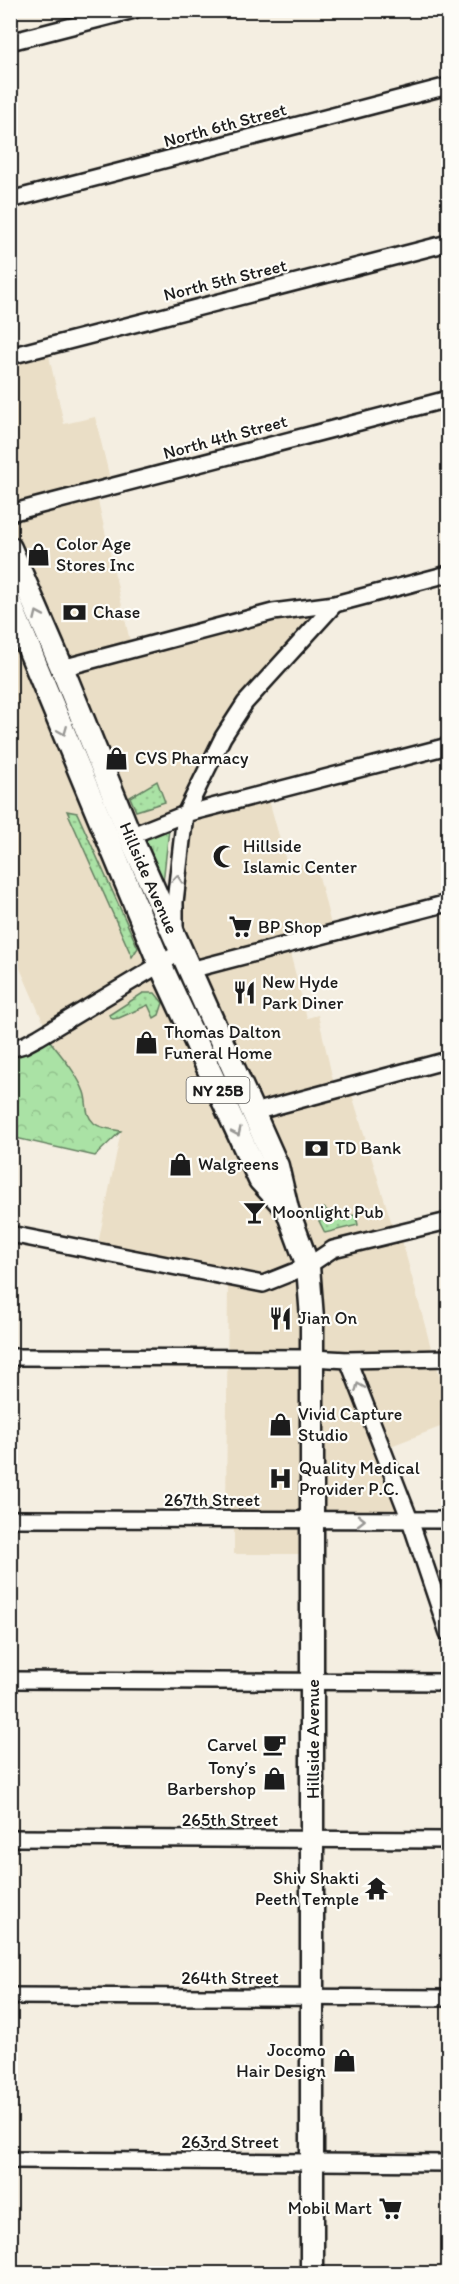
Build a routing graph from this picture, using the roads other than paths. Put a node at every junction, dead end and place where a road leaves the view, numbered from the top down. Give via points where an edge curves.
1 (134, 10) edge
2 (10, 42) edge
3 (448, 86) edge
4 (10, 200) edge
5 (448, 243) edge
6 (10, 356) edge
7 (448, 399) edge
8 (10, 513) edge
9 (10, 548) edge
10 (448, 573) edge
11 (10, 603) edge
12 (335, 604) junction
13 (62, 668) junction
14 (448, 746) edge
15 (185, 814) junction
16 (130, 836) junction
17 (448, 903) edge
18 (182, 953) junction
19 (160, 964) junction
20 (10, 1049) edge
21 (448, 1060) edge
22 (254, 1112) junction
23 (287, 1209) junction
24 (448, 1221) edge
25 (10, 1234) edge
26 (308, 1266) junction
27 (10, 1357) edge
28 (312, 1358) junction
29 (448, 1358) edge
30 (348, 1360) junction
31 (10, 1519) edge
32 (313, 1520) junction
33 (410, 1520) junction
34 (448, 1520) edge
35 (448, 1633) edge
36 (10, 1680) edge
37 (313, 1682) junction
38 (448, 1682) edge
39 (10, 1838) edge
40 (313, 1839) junction
41 (448, 1840) edge
42 (10, 1996) edge
43 (313, 1998) junction
44 (448, 1998) edge
45 (10, 2160) edge
46 (312, 2162) junction
47 (448, 2163) edge
48 (312, 2274) edge

1 - 2 street
3 - 4 street, North 6th Street
5 - 6 street, North 5th Street
7 - 8 street, North 4th Street
13 -> 9 main road, Hillside Avenue / NY 25B
10 - 12 street
11 -> 19 main road, Hillside Avenue / NY 25B
12 - 13 street via 273,612
12 - 15 street via 245,703 223,737
13 - 16 main road, Hillside Avenue / NY 25B
14 - 15 street
15 - 16 street
18 -> 15 street via 175,902
16 - 18 main road, Hillside Avenue / NY 25B
17 - 18 street
18 - 19 street
18 - 22 main road, Hillside Avenue / NY 25B
19 - 20 street via 39,1037
19 -> 23 main road, Hillside Avenue / NY 25B via 260,1180
21 - 22 street
22 - 23 main road, Hillside Avenue / NY 25B via 277,1166
23 - 26 main road, Hillside Avenue / NY 25B
24 - 26 street via 333,1249
25 - 26 street via 263,1284
26 - 28 main road, Hillside Avenue / NY 25B
27 - 28 street
28 - 30 street
28 - 32 main road, Hillside Avenue / NY 25B
29 - 30 street
33 -> 30 street
31 - 32 street, 267th Street
32 -> 33 street, 267th Street
32 - 37 main road, Hillside Avenue / NY 25B
33 - 34 street, 267th Street
33 - 35 street
36 - 37 street
37 - 38 street
37 - 40 main road, Hillside Avenue / NY 25B
39 - 40 street, 265th Street
40 - 41 street, 265th Street
40 - 43 main road, Hillside Avenue / NY 25B
42 - 43 street, 264th Street
43 - 44 street, 264th Street
43 - 46 main road, Hillside Avenue / NY 25B
45 - 46 street, 263rd Street
46 - 47 street, 263rd Street
46 - 48 main road, Hillside Avenue / NY 25B

